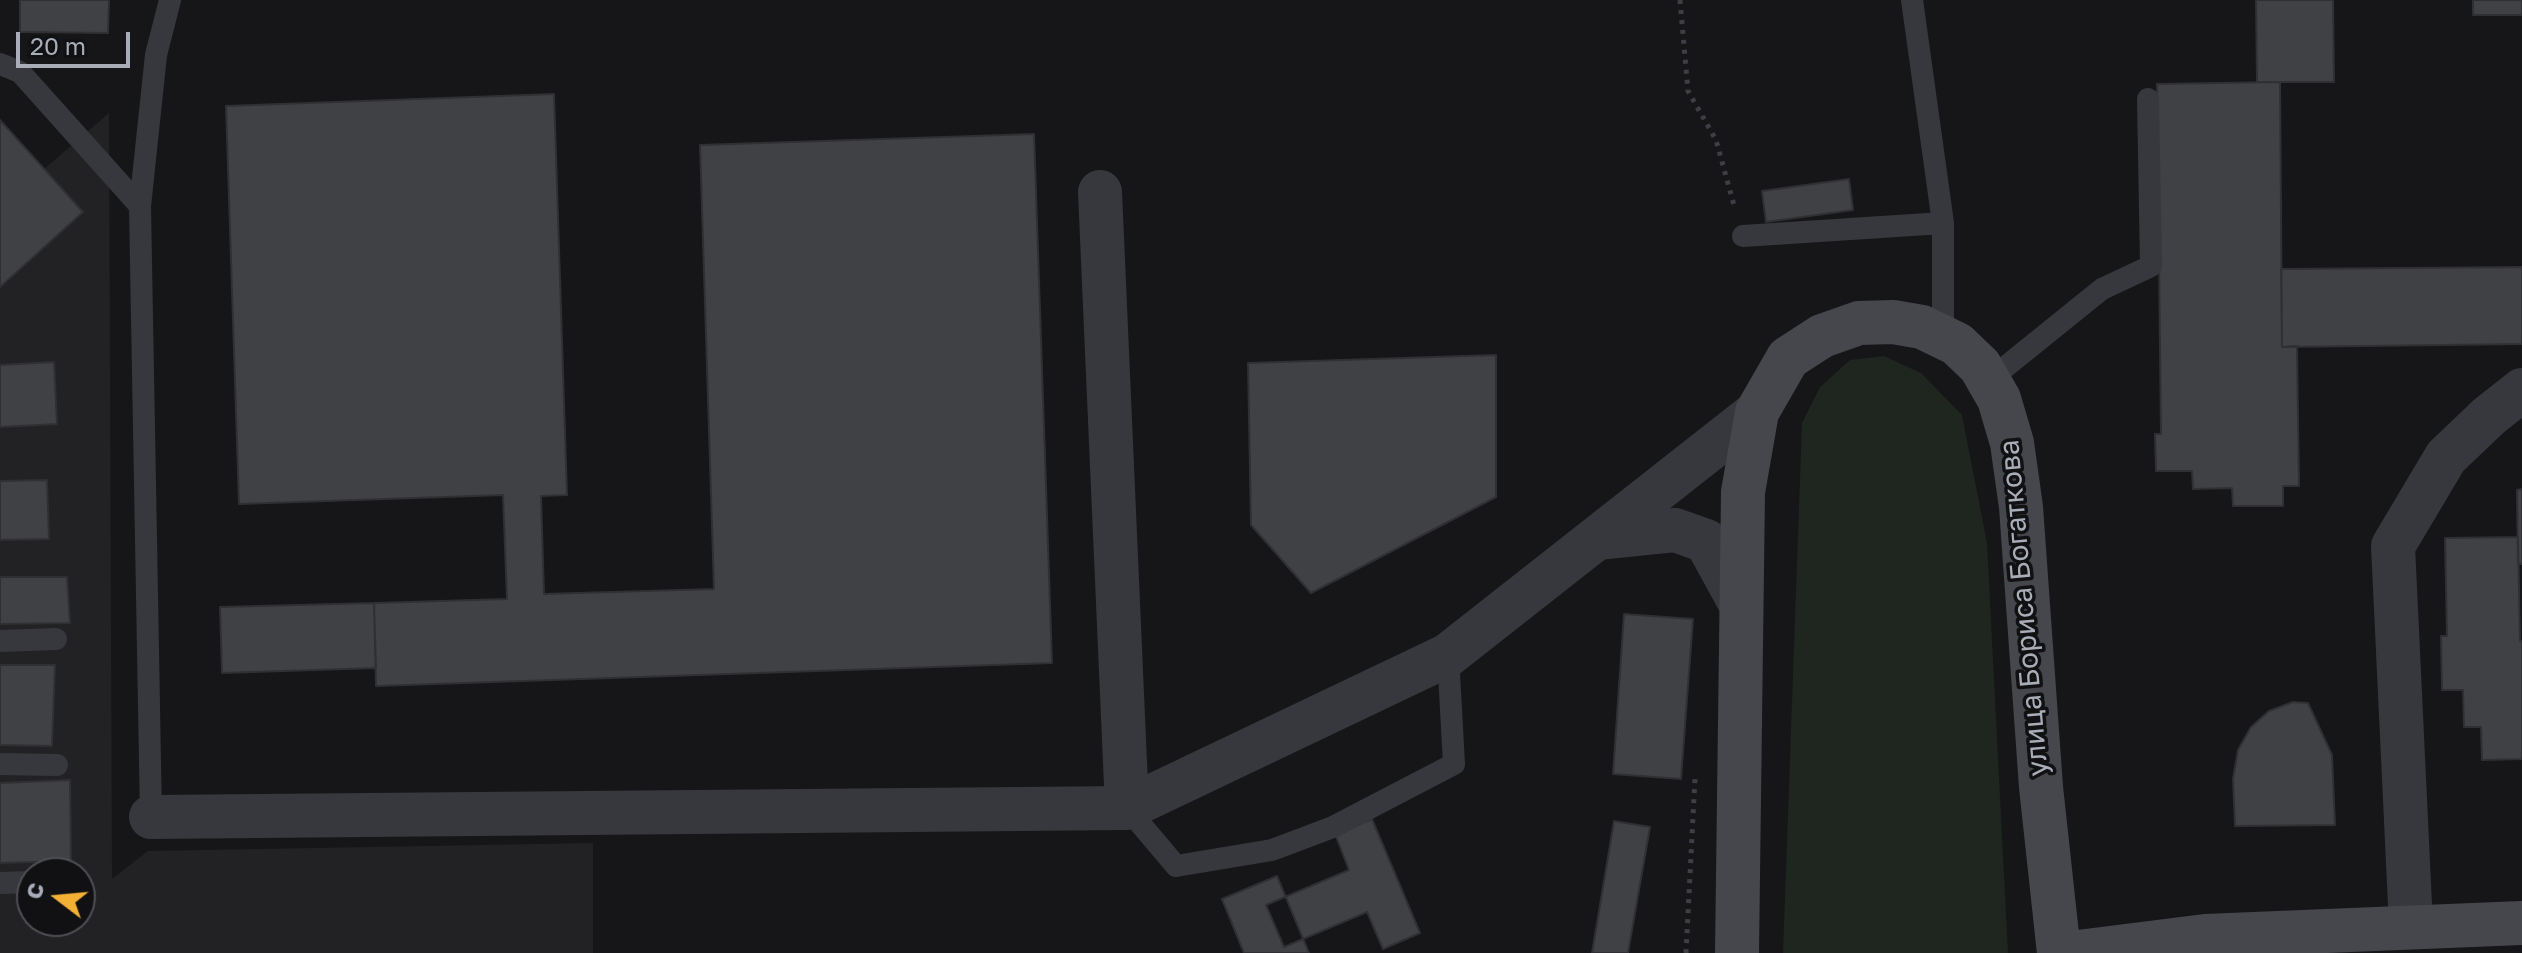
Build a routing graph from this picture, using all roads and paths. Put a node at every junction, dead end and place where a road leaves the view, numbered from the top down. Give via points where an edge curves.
1 (170, 0) edge
2 (1680, 0) edge
3 (1912, 0) edge
4 (0, 64) edge
5 (2148, 99) dead end
6 (1100, 192) dead end
7 (140, 206) junction
8 (1943, 223) junction
9 (1743, 236) joint
10 (1943, 337) junction
11 (1988, 381) junction
12 (2511, 407) edge
13 (1757, 412) junction
14 (1597, 538) junction
15 (1740, 603) junction
16 (56, 639) dead end
17 (0, 641) edge
18 (1448, 655) junction
19 (0, 764) edge
20 (57, 765) dead end
21 (1127, 808) junction
22 (151, 817) joint
23 (2522, 923) edge
24 (2411, 926) junction
25 (1737, 953) edge
26 (2059, 953) edge
27 (2070, 953) edge

1 - 7 lane via 156,55
2 - 9 path via 1688,91 1716,140
3 - 8 lane
4 - 7 lane via 20,72
5 - 11 lane via 2151,266 2102,289
6 - 21 street
7 - 22 lane
8 - 9 lane
8 - 10 lane
10 - 11 main road, улица Бориса Богаткова via 1980,366
10 - 13 main road, улица Бориса Богаткова via 1893,322 1859,323 1822,336 1788,358
11 - 26 main road, улица Бориса Богаткова via 2012,443 2021,507
12 - 24 street via 2446,457 2393,546
13 - 14 street
13 - 15 main road, улица Бориса Богаткова via 1743,492
14 - 15 street via 1675,530 1706,541
14 - 18 street
15 - 25 main road, улица Бориса Богаткова
16 - 17 lane
18 - 21 street
18 - 21 lane via 1454,764 1333,827 1272,850 1176,866
19 - 20 lane
21 - 22 street
23 - 24 main road
24 - 27 main road via 2205,936

